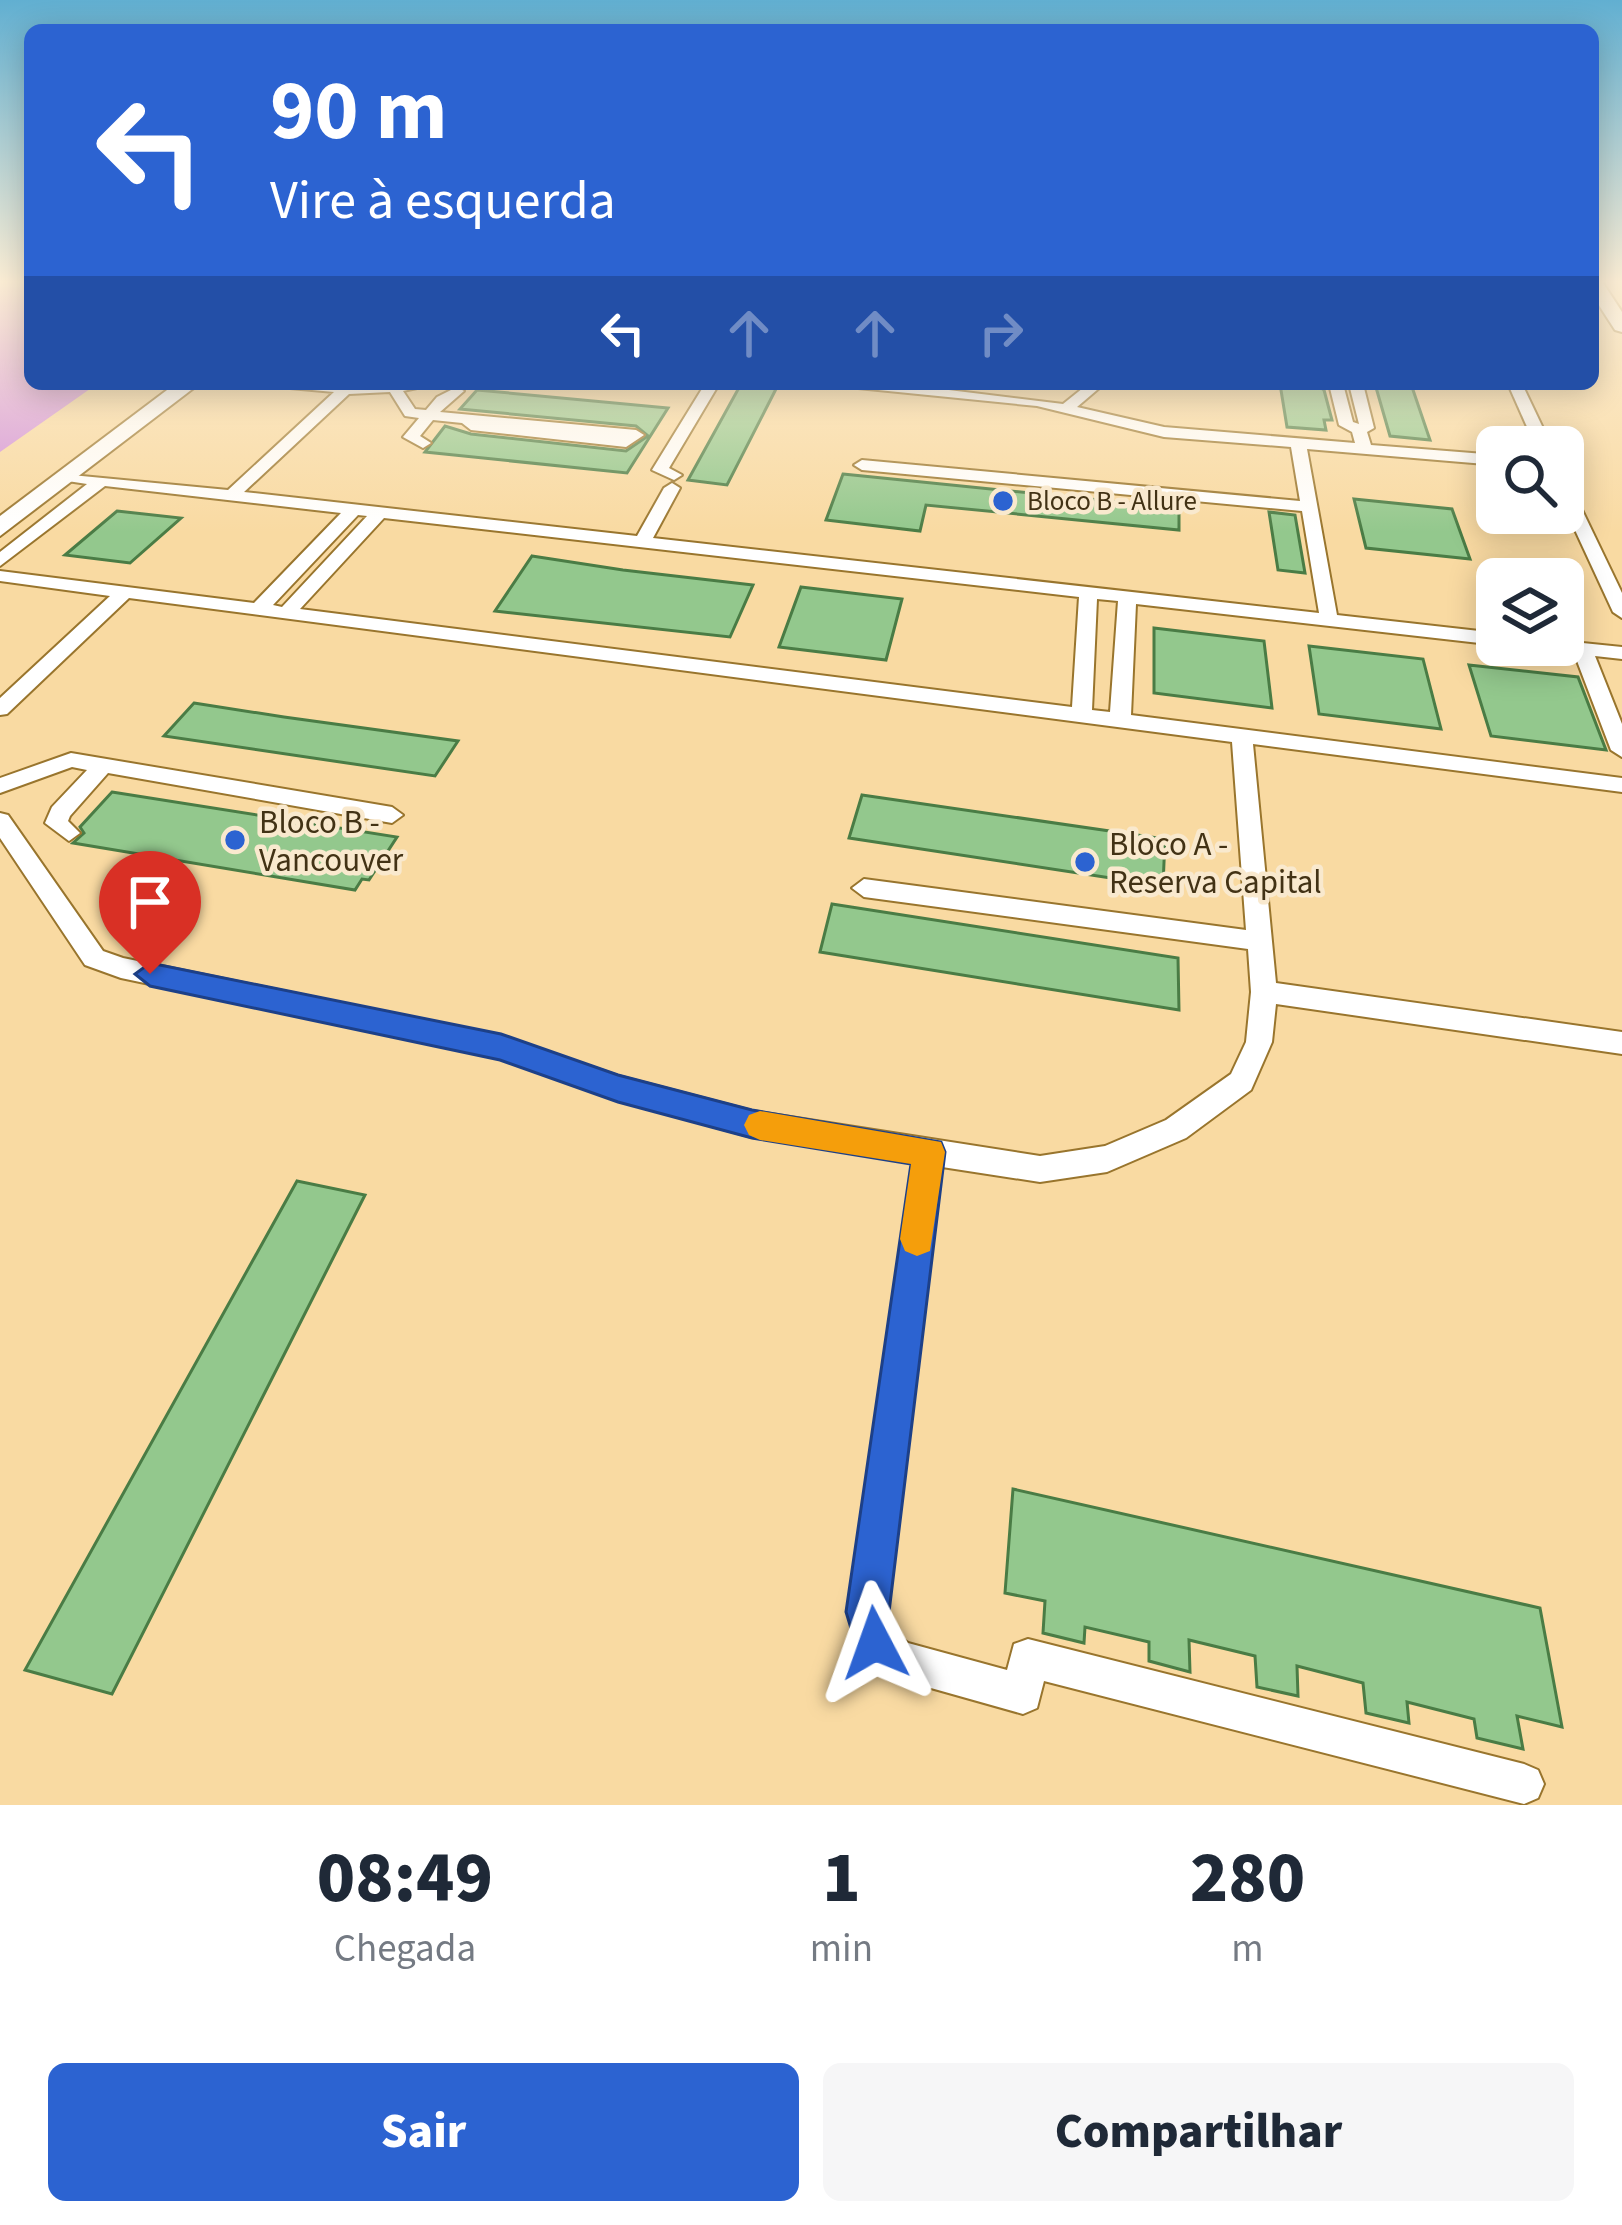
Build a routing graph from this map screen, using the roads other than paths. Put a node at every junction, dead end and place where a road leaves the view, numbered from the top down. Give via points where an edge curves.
1 (180, 390) edge
2 (345, 390) edge
3 (395, 390) edge
4 (708, 390) edge
5 (908, 390) edge
6 (1089, 390) edge
7 (1337, 390) edge
8 (1358, 390) edge
9 (1518, 390) edge
10 (458, 391) dead end
11 (1065, 409) junction
12 (430, 415) junction
13 (469, 421) junction
14 (1534, 426) edge
15 (1359, 429) junction
16 (423, 443) dead end
17 (1298, 443) junction
18 (1364, 449) junction
19 (1476, 458) edge
20 (862, 465) dead end
21 (67, 477) junction
22 (101, 481) junction
23 (231, 496) junction
24 (1310, 507) junction
25 (354, 509) junction
26 (380, 512) junction
27 (0, 528) edge
28 (1584, 532) edge
29 (642, 542) junction
30 (0, 561) edge
31 (0, 576) edge
32 (125, 592) junction
33 (1088, 592) junction
34 (1127, 597) junction
35 (259, 609) junction
36 (1622, 611) edge
37 (286, 613) junction
38 (1329, 620) junction
39 (1476, 637) edge
40 (1584, 649) edge
41 (1617, 652) edge
42 (1584, 654) edge
43 (1622, 677) edge
44 (0, 710) edge
45 (1082, 715) junction
46 (1120, 720) junction
47 (1242, 736) junction
48 (1622, 750) edge
49 (104, 764) junction
50 (1622, 785) edge
51 (0, 786) edge
52 (392, 815) dead end
53 (0, 821) edge
54 (68, 833) dead end
55 (864, 888) dead end
56 (1260, 941) junction
57 (1264, 992) junction
58 (1622, 1043) edge
59 (929, 1152) junction
60 (1523, 1784) dead end

1 - 21 main road
2 - 23 street
3 - 12 street via 405,411
4 - 29 street via 659,472 673,481
5 - 11 street
6 - 11 street
7 - 15 street via 1346,425
8 - 15 street via 1367,428
9 - 14 street
10 - 12 street
11 - 17 street via 1136,428
12 - 13 street
12 - 16 street via 410,437
13 - 13 street via 626,442 636,435
15 - 18 street
17 - 18 street
17 - 24 street
18 - 19 street
20 - 24 street
21 - 22 street
21 - 27 main road
22 - 23 street
22 - 30 street
23 - 25 street
24 - 38 street
25 - 26 street
25 - 35 street
26 - 29 street
26 - 37 street
28 - 36 street
29 - 33 street
31 - 32 street
32 - 35 street
32 - 44 street
33 - 34 street
33 - 45 street
34 - 38 street
34 - 46 street
35 - 37 street
37 - 45 street
38 - 39 street
40 - 41 street
41 - 43 street
42 - 48 street
45 - 46 street
46 - 47 street
47 - 50 street
47 - 56 street
49 - 51 street via 71,760
49 - 52 street
49 - 54 street via 60,813 56,823
53 - 59 street via 94,958 108,963 501,1047 752,1124
55 - 56 street
56 - 57 street
57 - 58 street
57 - 59 street via 1258,1042 1241,1082 1176,1129 1107,1159 1040,1169
59 - 60 street via 868,1612 875,1643 899,1660 1023,1694 1028,1658

